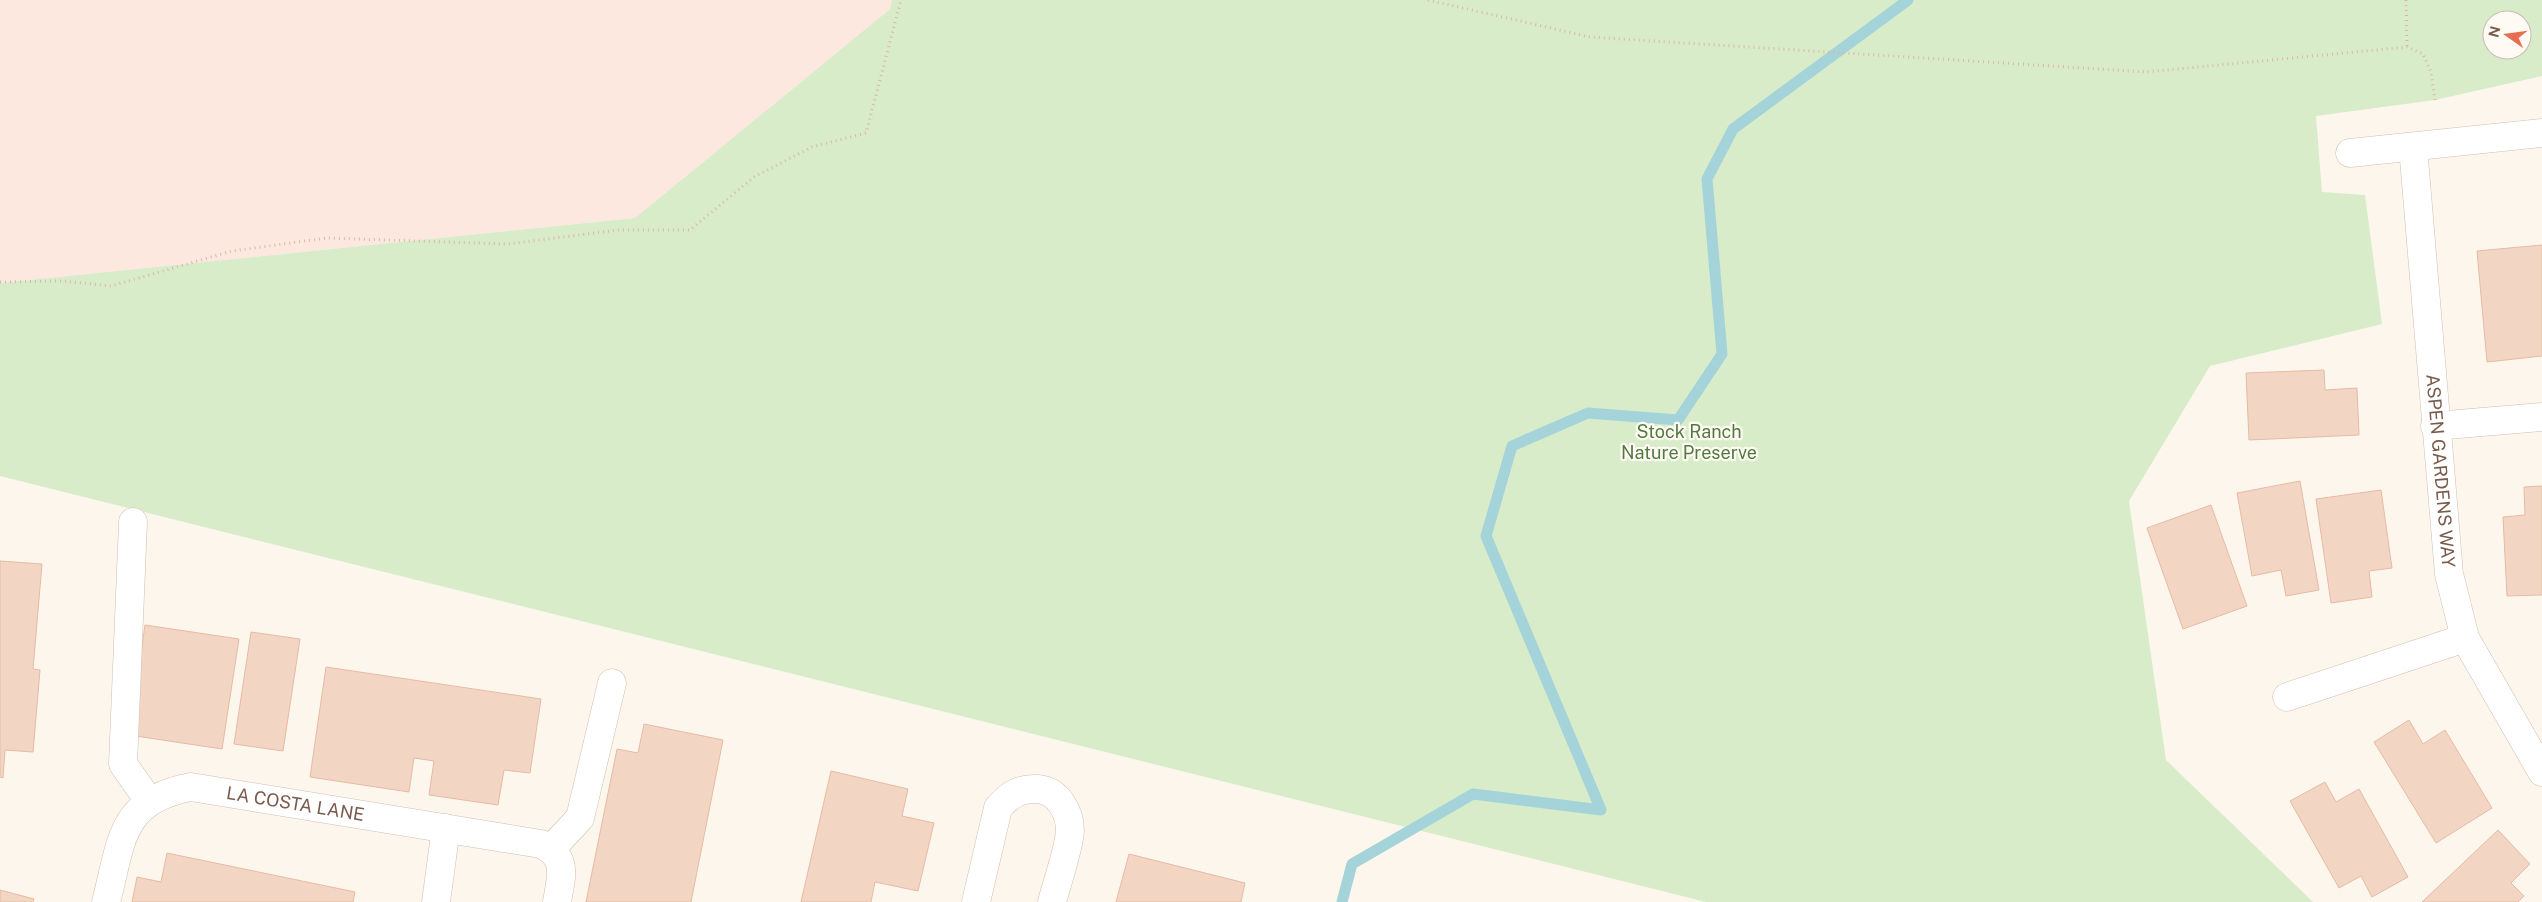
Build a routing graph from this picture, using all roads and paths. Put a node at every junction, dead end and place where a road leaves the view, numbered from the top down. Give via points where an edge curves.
1 (901, 0) edge
2 (1428, 0) edge
3 (2406, 0) edge
4 (2407, 47) junction
5 (2435, 100) dead end
6 (2542, 133) edge
7 (2413, 147) junction
8 (2350, 153) dead end
9 (0, 282) edge
10 (2542, 417) edge
11 (2435, 426) junction
12 (133, 522) dead end
13 (2465, 638) junction
14 (612, 683) dead end
15 (2287, 697) dead end
16 (2542, 772) edge
17 (149, 801) junction
18 (446, 828) junction
19 (551, 849) junction
20 (106, 902) edge
21 (436, 902) edge
22 (557, 902) edge
23 (976, 902) edge
24 (1052, 902) edge

1 - 9 path via 866,133 812,147 754,177 690,230 618,230 507,244 328,238 232,252 112,286 62,281
2 - 4 path via 1590,37 2146,72
3 - 4 path
4 - 5 path via 2423,54 2431,72
6 - 7 street
7 - 8 street
7 - 11 street, ASPEN GARDENS WAY
10 - 11 street
11 - 13 street, ASPEN GARDENS WAY via 2449,574
12 - 17 street via 123,764
13 - 15 street
13 - 16 street, ASPEN GARDENS WAY
14 - 19 street via 580,818
17 - 18 street, LA COSTA LANE via 168,791 191,787
17 - 20 street, LA COSTA LANE via 136,812 124,832
18 - 19 street, LA COSTA LANE via 541,844
18 - 21 street
19 - 22 street via 559,857 562,871
23 - 24 street via 998,808 1008,797 1026,788 1042,789 1056,796 1066,808 1070,830

